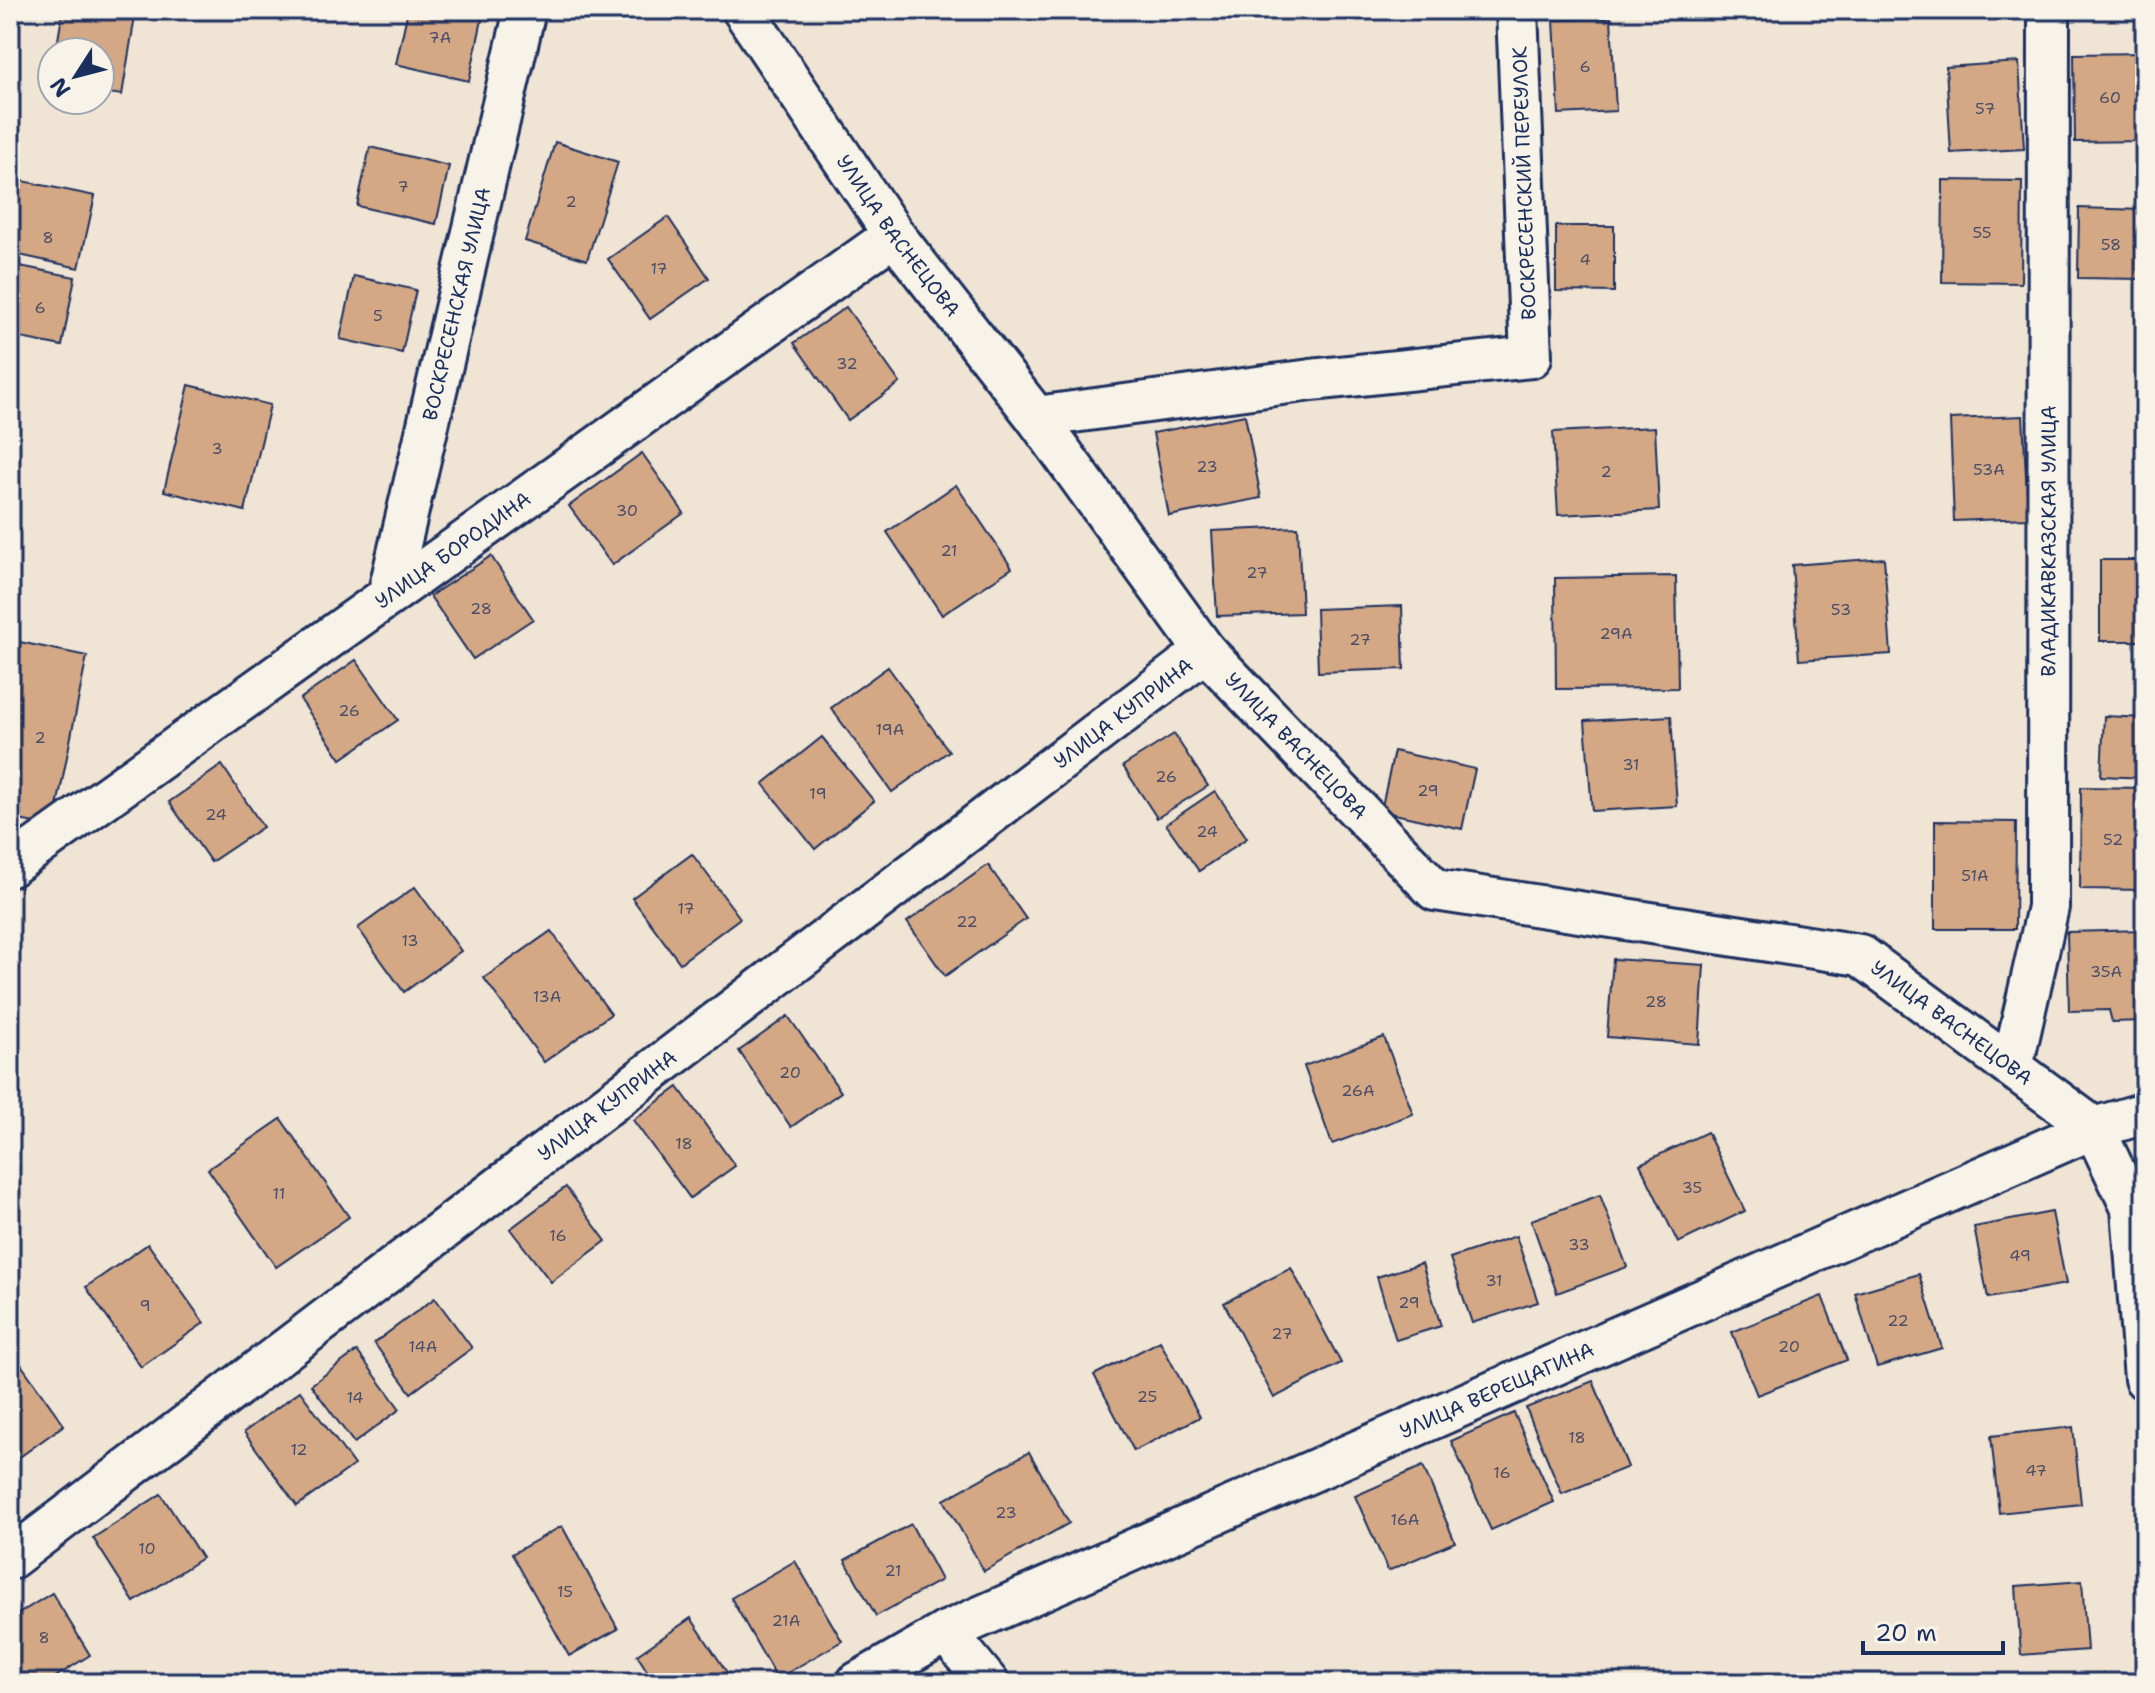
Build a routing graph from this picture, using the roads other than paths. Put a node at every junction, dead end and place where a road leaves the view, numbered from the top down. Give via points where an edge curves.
1 (525, 10) edge
2 (743, 10) edge
3 (1517, 10) edge
4 (2049, 10) edge
5 (894, 235) junction
6 (1036, 417) junction
7 (388, 596) junction
8 (1205, 651) junction
9 (10, 866) edge
10 (2012, 1067) junction
11 (2145, 1113) edge
12 (2094, 1128) junction
13 (2145, 1379) edge
14 (10, 1559) edge
15 (946, 1632) junction
16 (857, 1683) edge
17 (988, 1683) edge

1 - 7 street, ВОСКРЕСЕНСКАЯ УЛИЦА
2 - 5 street, УЛИЦА ВАСНЕЦОВА
3 - 6 street, ВОСКРЕСЕНСКИЙ ПЕРЕУЛОК via 1531,357
4 - 10 street, ВЛАДИКАВКАЗСКАЯ УЛИЦА via 2048,907
5 - 6 street, УЛИЦА ВАСНЕЦОВА
5 - 7 street, УЛИЦА БОРОДИНА
6 - 8 street, УЛИЦА ВАСНЕЦОВА
7 - 9 street, УЛИЦА БОРОДИНА
8 - 10 street, УЛИЦА ВАСНЕЦОВА via 1435,890 1860,955
8 - 14 street, УЛИЦА КУПРИНА
10 - 12 street, УЛИЦА ВАСНЕЦОВА
11 - 12 street, УЛИЦА ВЕРЕЩАГИНА
12 - 13 street via 2132,1208
12 - 15 street, УЛИЦА ВЕРЕЩАГИНА
15 - 16 street, УЛИЦА ВЕРЕЩАГИНА
15 - 17 street

